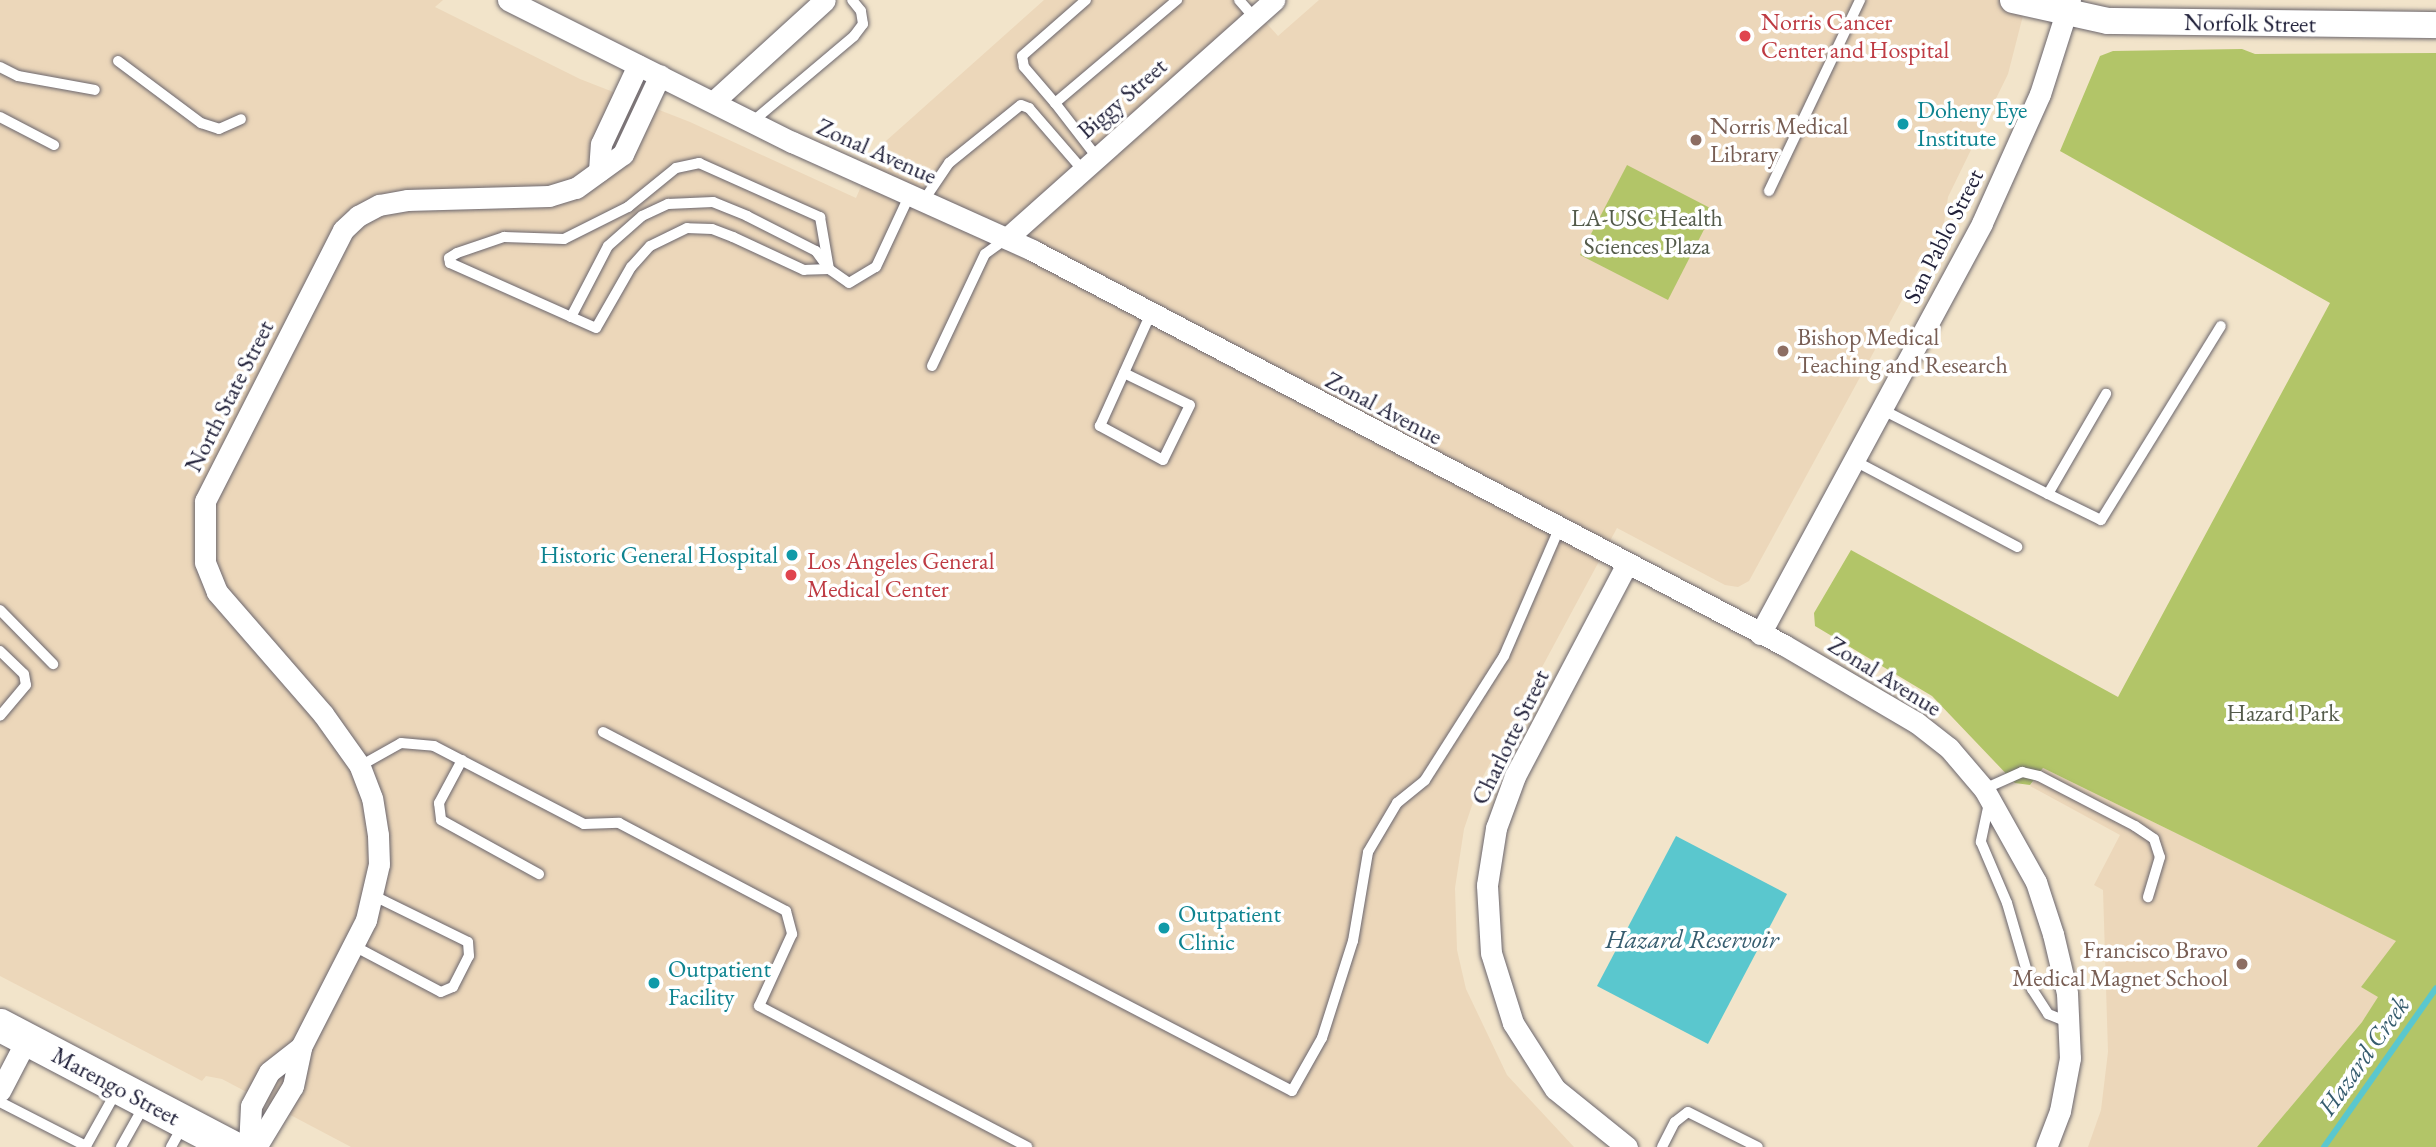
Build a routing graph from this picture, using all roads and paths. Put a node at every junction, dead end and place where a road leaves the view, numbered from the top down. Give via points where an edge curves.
1 (508, 0) edge
2 (825, 0) edge
3 (852, 0) edge
4 (1086, 0) edge
5 (1177, 0) edge
6 (1238, 0) edge
7 (1273, 0) edge
8 (1860, 0) edge
9 (2013, 0) edge
10 (2067, 7) edge
11 (1254, 17) junction
12 (2436, 25) edge
13 (118, 61) dead end
14 (638, 65) junction
15 (0, 67) edge
16 (660, 75) junction
17 (95, 90) dead end
18 (713, 102) junction
19 (1055, 103) junction
20 (0, 117) edge
21 (241, 119) dead end
22 (752, 122) junction
23 (54, 145) dead end
24 (1089, 162) junction
25 (599, 172) junction
26 (1769, 191) dead end
27 (917, 197) junction
28 (1007, 237) junction
29 (829, 269) junction
30 (1151, 313) junction
31 (571, 317) junction
32 (2221, 326) dead end
33 (932, 366) dead end
34 (1124, 373) junction
35 (2106, 394) dead end
36 (1881, 409) junction
37 (1853, 460) junction
38 (2048, 494) junction
39 (1559, 529) junction
40 (2017, 547) dead end
41 (1628, 564) junction
42 (0, 610) edge
43 (1760, 634) junction
44 (0, 651) edge
45 (53, 664) dead end
46 (0, 716) edge
47 (603, 732) dead end
48 (462, 760) junction
49 (360, 766) junction
50 (1987, 795) junction
51 (539, 874) dead end
52 (373, 896) junction
53 (2148, 897) dead end
54 (354, 946) junction
55 (2070, 1023) junction
56 (14, 1032) edge
57 (301, 1047) junction
58 (0, 1091) edge
59 (132, 1094) junction
60 (0, 1102) edge
61 (178, 1135) edge
62 (124, 1146) edge
63 (232, 1147) edge
64 (249, 1147) edge
65 (256, 1147) edge
66 (1027, 1147) edge
67 (1627, 1147) edge
68 (1662, 1147) edge
69 (1758, 1147) edge
70 (2046, 1147) edge

1 - 14 street, Zonal Avenue
2 - 18 street
3 - 22 lane via 861,11 863,24 854,36
4 - 19 lane via 1022,56 1024,67
5 - 19 lane
6 - 11 lane
7 - 11 street, Biggy Street
8 - 26 lane
9 - 10 street, Norfolk Street
10 - 12 street, Norfolk Street via 2108,21
10 - 36 street, San Pablo Street via 2040,94 1982,223
11 - 24 street, Biggy Street
13 - 21 lane via 201,123 219,129
14 - 16 street, Zonal Avenue
14 - 25 street via 601,144
15 - 17 lane via 18,76
16 - 18 street, Zonal Avenue
16 - 25 street, North State Street via 623,154
18 - 22 street, Zonal Avenue
19 - 24 lane
20 - 23 lane
22 - 27 street, Zonal Avenue
24 - 27 lane via 1029,108 1021,106 949,163
24 - 28 street, Biggy Street
25 - 49 street, North State Street via 576,188 549,196 407,200 379,205 358,216 344,230 214,478 205,501 203,529 205,562 217,592 323,714
27 - 28 street, Zonal Avenue
27 - 29 lane via 876,267 849,282
28 - 30 street, Zonal Avenue
28 - 33 lane via 985,254
29 - 31 lane via 804,270 712,229 687,228 650,246 631,267 596,328
29 - 31 lane via 816,251 736,211 713,202 668,204 634,222 608,246
29 - 31 lane via 820,217 699,163 676,168 628,207 564,240 505,237 449,258 450,263
30 - 34 lane
30 - 39 street, Zonal Avenue
32 - 38 lane via 2101,520
34 - 34 lane via 1100,426 1163,460 1190,405
35 - 38 lane
36 - 37 street, San Pablo Street
36 - 38 lane
37 - 40 lane
37 - 43 street, San Pablo Street
39 - 41 street, Zonal Avenue
39 - 47 lane via 1504,656 1425,780 1398,803 1368,852 1353,941 1322,1038 1292,1091
41 - 43 street, Zonal Avenue
41 - 67 street, Charlotte Street via 1515,776 1496,828 1487,885 1491,953 1513,1023 1555,1089
42 - 45 lane
43 - 50 street, Zonal Avenue via 1917,723 1949,748
44 - 46 lane via 24,674 26,685
48 - 49 lane via 417,742 401,743
48 - 51 lane via 439,803 441,820
48 - 66 lane via 583,824 619,823 786,911 792,934 759,1006
49 - 52 street, North State Street via 372,798 378,835
50 - 53 lane via 2022,772 2039,776 2135,826 2154,839 2160,858
50 - 55 street, Zonal Avenue via 2036,882 2053,934
50 - 55 lane via 1981,842 2007,903 2032,989 2048,1014
52 - 54 street, North State Street
52 - 54 lane via 468,942 469,956 453,987 441,992
54 - 57 street, North State Street
55 - 70 street, Zonal Avenue via 2068,1082
56 - 58 street
56 - 59 main road, Marengo Street
57 - 64 street, North State Street via 269,1072 251,1107
57 - 65 street, North State Street via 293,1086
59 - 60 lane via 86,1146
59 - 61 main road, Marengo Street
59 - 62 lane
61 - 63 main road, Marengo Street
68 - 69 lane via 1675,1122 1688,1112

